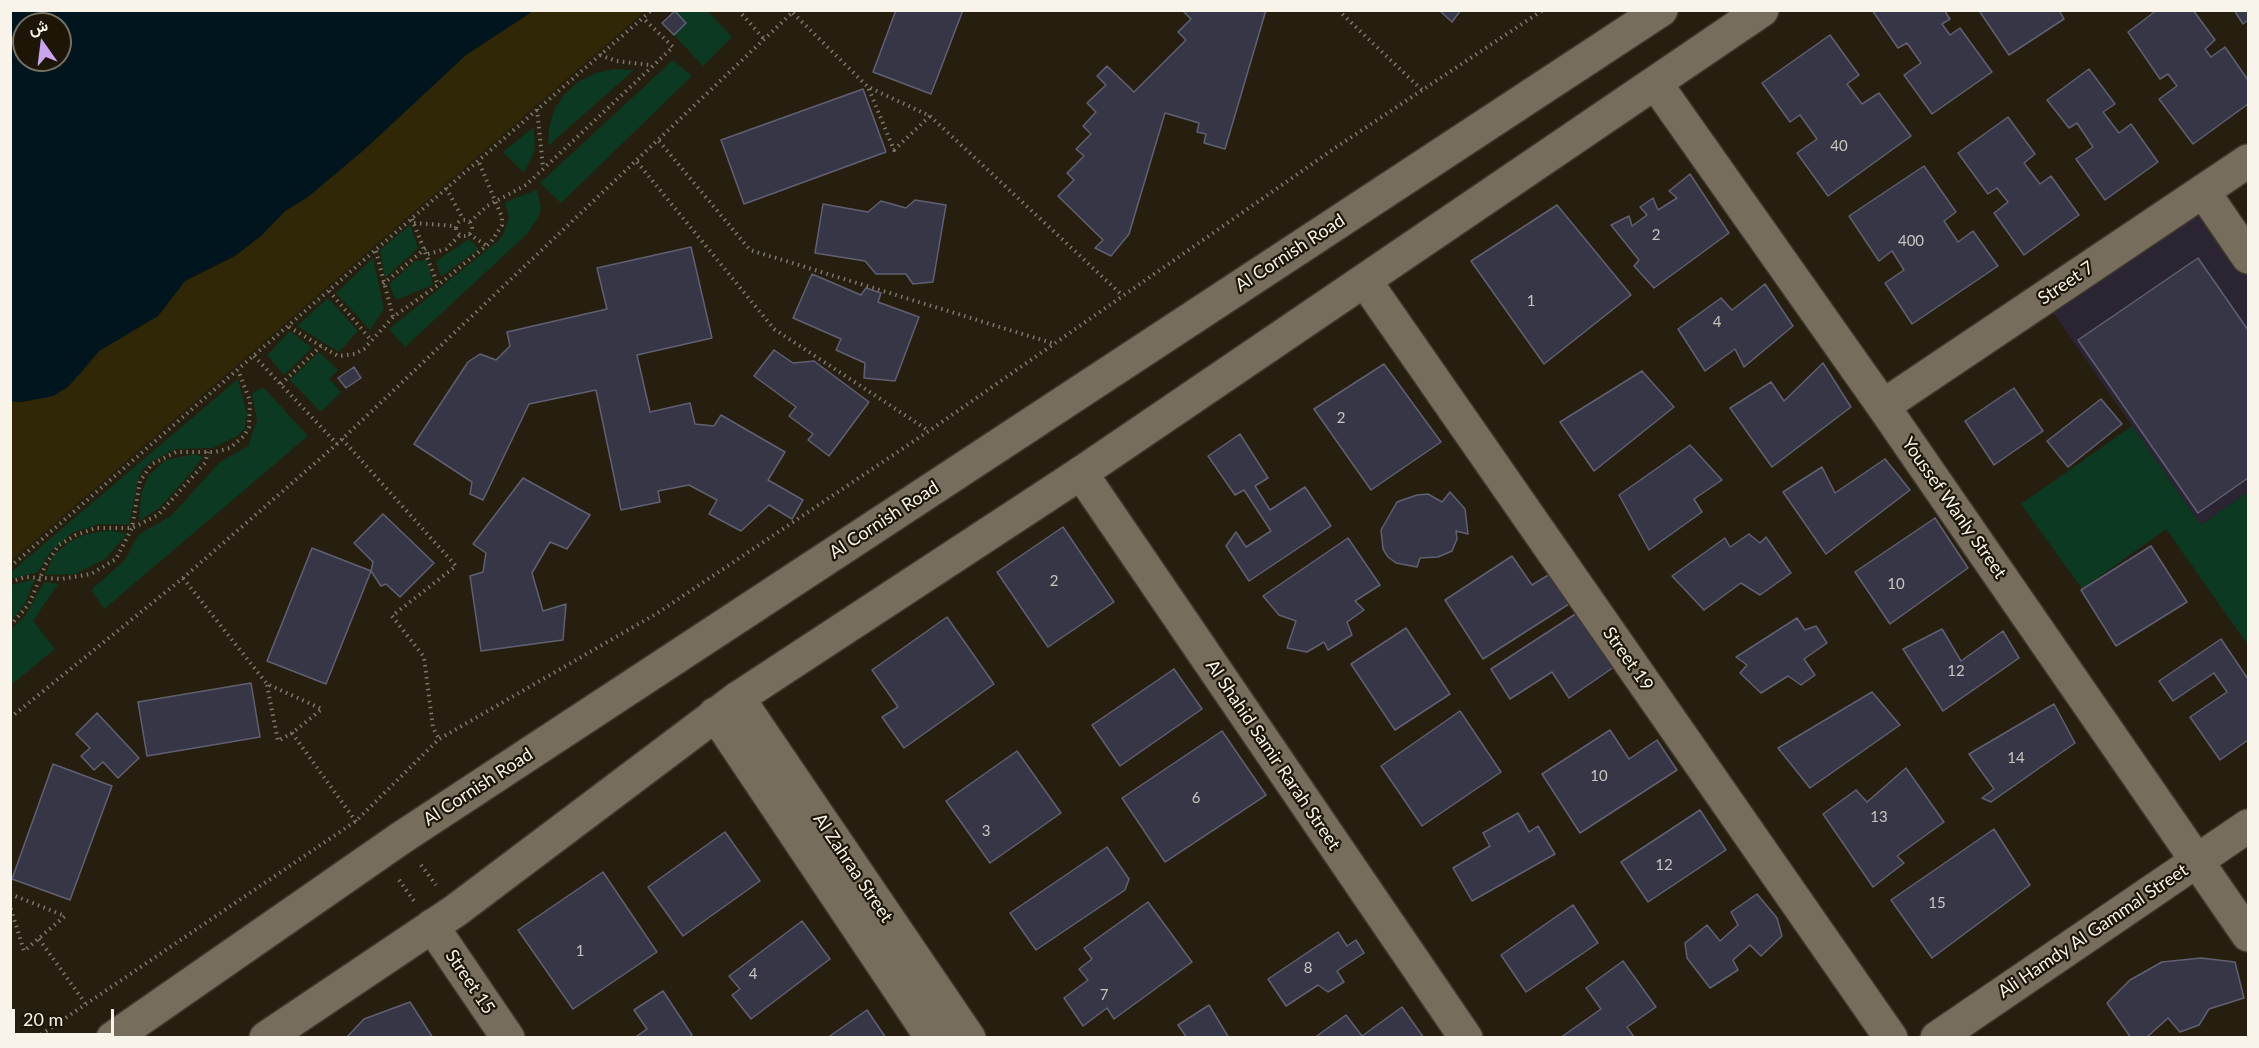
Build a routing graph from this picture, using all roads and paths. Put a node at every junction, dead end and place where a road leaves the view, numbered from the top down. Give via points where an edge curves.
1 (652, 10) edge
2 (738, 10) edge
3 (1338, 10) edge
4 (1543, 10) edge
5 (1660, 10) edge
6 (1762, 10) edge
7 (794, 12) edge
8 (643, 18) junction
9 (765, 40) junction
10 (599, 55) junction
11 (652, 65) junction
12 (1656, 84) junction
13 (868, 87) junction
14 (1422, 90) junction
15 (537, 108) junction
16 (930, 116) junction
17 (659, 141) junction
18 (478, 160) junction
19 (2248, 161) edge
20 (637, 162) junction
21 (543, 168) junction
22 (446, 188) junction
23 (2203, 191) junction
24 (496, 201) junction
25 (463, 219) junction
26 (413, 221) junction
27 (470, 222) junction
28 (455, 226) junction
29 (469, 234) junction
30 (460, 235) junction
31 (487, 246) junction
32 (426, 248) junction
33 (376, 251) junction
34 (428, 254) junction
35 (2248, 257) edge
36 (1365, 281) junction
37 (383, 284) junction
38 (438, 285) junction
39 (329, 291) junction
40 (1124, 296) junction
41 (393, 317) junction
42 (289, 327) junction
43 (372, 341) junction
44 (1056, 344) junction
45 (321, 346) junction
46 (254, 356) junction
47 (238, 370) junction
48 (280, 384) junction
49 (1883, 406) junction
50 (929, 431) junction
51 (342, 439) junction
52 (337, 444) junction
53 (208, 452) junction
54 (1081, 473) junction
55 (132, 528) junction
56 (10, 567) edge
57 (40, 577) junction
58 (183, 578) junction
59 (10, 582) edge
60 (10, 626) edge
61 (267, 684) junction
62 (726, 706) junction
63 (10, 718) edge
64 (292, 733) junction
65 (439, 739) junction
66 (356, 821) junction
67 (2248, 826) edge
68 (390, 845) junction
69 (2197, 860) junction
70 (10, 894) edge
71 (10, 906) edge
72 (443, 918) junction
73 (2248, 935) edge
74 (39, 939) junction
75 (85, 1003) junction
76 (36, 1038) edge
77 (113, 1038) edge
78 (266, 1038) edge
79 (508, 1038) edge
80 (932, 1038) edge
81 (969, 1038) edge
82 (1466, 1038) edge
83 (1891, 1038) edge
84 (1937, 1038) edge

1 - 8 path
2 - 9 path
3 - 14 path
4 - 14 path
5 - 68 street, Al Cornish Road
6 - 12 street
7 - 9 path
7 - 13 path
8 - 10 path
8 - 11 path via 673,46
9 - 17 path
10 - 11 path
10 - 15 path
11 - 21 path
12 - 36 street
12 - 49 street, Youssef Wanly Street
13 - 16 path
13 - 16 path via 894,150
14 - 40 path
15 - 18 path
15 - 21 path
16 - 40 path
17 - 20 path
17 - 44 path via 750,250
18 - 22 path
18 - 24 path
19 - 23 street, Street 7
20 - 50 path via 774,329
20 - 51 path
21 - 24 path via 520,190
22 - 25 path
22 - 26 path
23 - 35 street
23 - 49 street, Street 7
24 - 27 path
24 - 31 path via 502,225
25 - 27 path
25 - 28 path
26 - 28 path
26 - 32 path
26 - 33 path
27 - 29 path
28 - 30 path
29 - 30 path
29 - 31 path
30 - 34 path via 446,249
31 - 38 path
32 - 34 path
32 - 37 path
33 - 37 path
33 - 39 path
34 - 38 path
36 - 54 street
36 - 83 street, Street 19
37 - 41 path
38 - 41 path
39 - 42 path
39 - 43 path
40 - 44 path
41 - 43 path
42 - 45 path
42 - 46 path
43 - 45 path via 346,356
44 - 50 path
45 - 48 path
46 - 47 path
46 - 48 path
47 - 53 path via 250,401 249,426 230,448
47 - 56 path
48 - 52 path
49 - 69 street, Youssef Wanly Street
50 - 65 path via 656,614
51 - 52 path
51 - 65 path via 456,566 392,616 424,657 433,729
52 - 58 path
53 - 55 path via 205,463 166,508
53 - 55 path via 176,452 152,464 139,487
54 - 62 street
54 - 82 street, Al Shahid Samir Rarah Street
55 - 57 path via 96,528 76,535 52,553
55 - 57 path via 123,550 105,568 76,578
57 - 59 path
57 - 60 path via 29,604
58 - 61 path
58 - 63 path
61 - 64 path via 278,741
61 - 64 path via 322,709
62 - 72 street
62 - 80 street, Al Zahraa Street
62 - 81 street, Al Zahraa Street
64 - 66 path
65 - 66 path
66 - 68 path
66 - 75 path
67 - 69 street, Ali Hamdy Al Gammal Street
68 - 72 path
68 - 72 path
68 - 77 street, Al Cornish Road
69 - 73 street, Youssef Wanly Street
69 - 84 street, Ali Hamdy Al Gammal Street
70 - 74 path via 65,916
71 - 74 path via 24,951
72 - 78 street
72 - 79 street, Street 15
74 - 75 path
75 - 76 path

